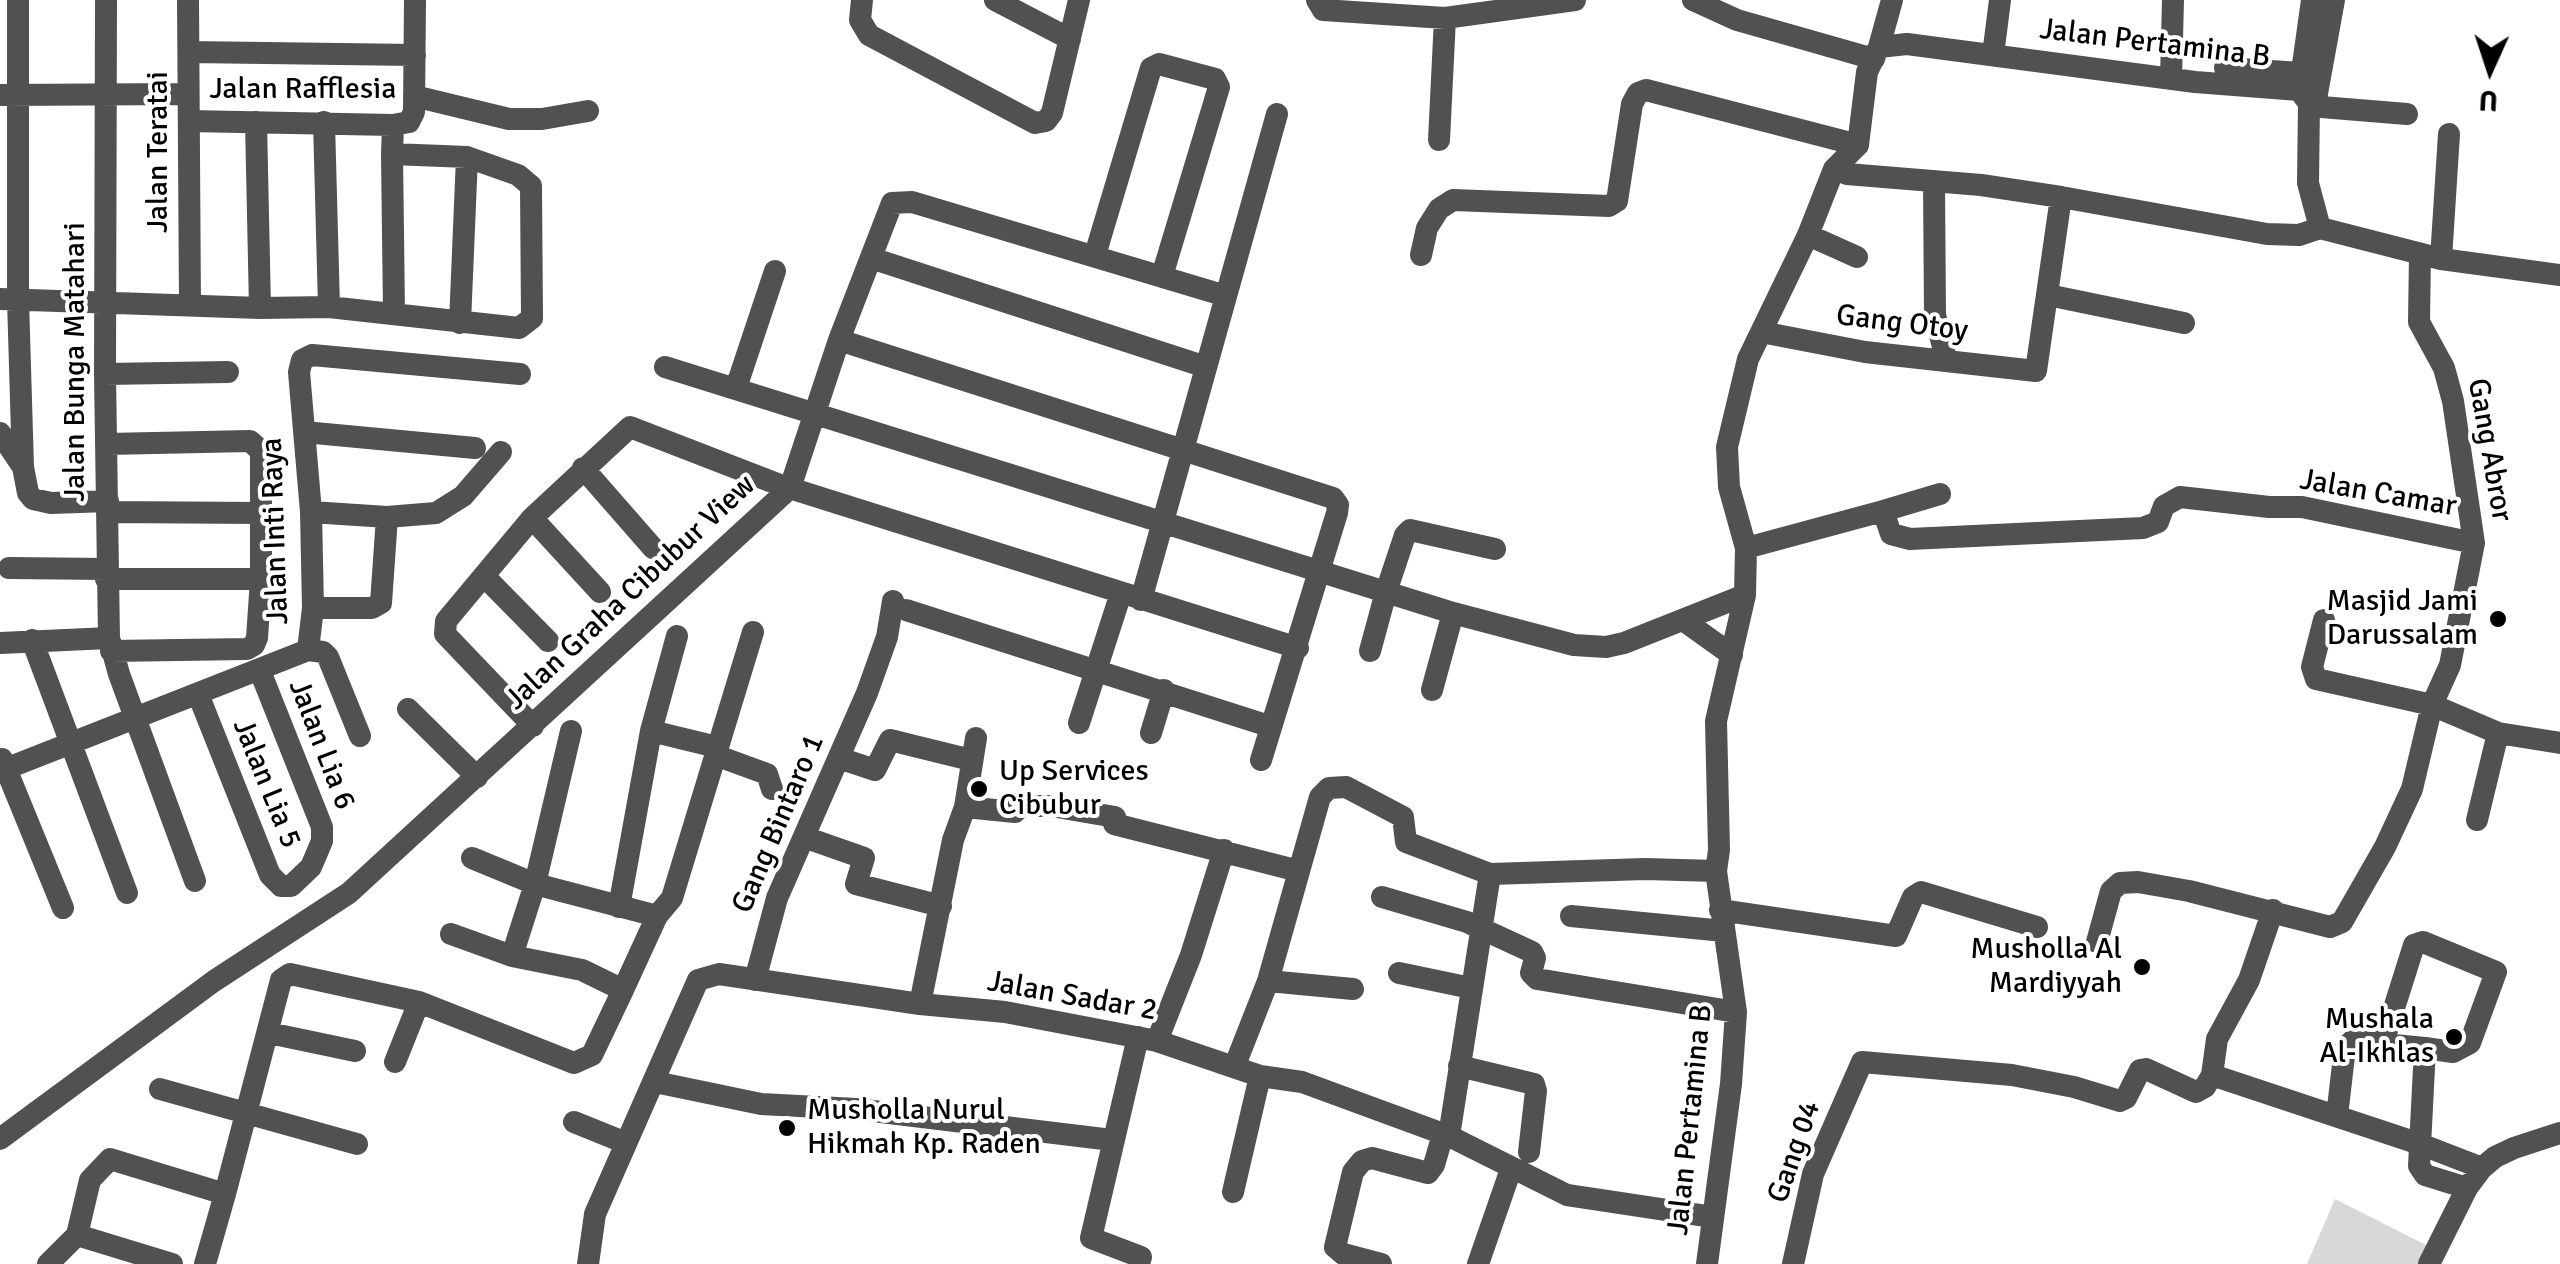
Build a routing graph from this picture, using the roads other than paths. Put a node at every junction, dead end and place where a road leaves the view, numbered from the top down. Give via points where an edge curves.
1 (18, 0) edge
2 (106, 0) edge
3 (188, 0) edge
4 (415, 0) edge
5 (862, 0) edge
6 (996, 0) edge
7 (1079, 0) edge
8 (1318, 0) edge
9 (1575, 0) edge
10 (1693, 0) edge
11 (1892, 0) edge
12 (2000, 0) edge
13 (2173, 0) edge
14 (2313, 0) edge
15 (1446, 18) junction
16 (1070, 38) junction
17 (189, 52) junction
18 (1876, 53) junction
19 (415, 55) junction
20 (1993, 55) junction
21 (2193, 67) dead end
22 (2171, 78) junction
23 (2305, 93) junction
24 (104, 94) junction
25 (188, 94) junction
26 (10, 95) edge
27 (414, 96) junction
28 (588, 111) dead end
29 (1277, 114) dead end
30 (2407, 114) dead end
31 (189, 121) junction
32 (256, 122) junction
33 (324, 122) junction
34 (392, 125) junction
35 (2449, 134) dead end
36 (1439, 140) dead end
37 (1858, 145) junction
38 (392, 154) junction
39 (468, 157) junction
40 (10, 163) edge
41 (1834, 169) junction
42 (1934, 183) junction
43 (2061, 197) junction
44 (2320, 228) junction
45 (9, 233) edge
46 (1808, 236) junction
47 (1095, 255) junction
48 (1422, 255) dead end
49 (2430, 256) junction
50 (1857, 257) dead end
51 (871, 258) junction
52 (775, 271) dead end
53 (2560, 275) edge
54 (1162, 276) junction
55 (2048, 294) junction
56 (1226, 296) junction
57 (9, 300) edge
58 (106, 302) junction
59 (190, 304) junction
60 (329, 307) junction
61 (260, 308) junction
62 (394, 313) junction
63 (460, 322) junction
64 (2184, 323) dead end
65 (1761, 332) junction
66 (839, 340) junction
67 (1946, 359) junction
68 (665, 367) dead end
69 (1206, 367) junction
70 (228, 372) dead end
71 (105, 374) junction
72 (520, 374) dead end
73 (736, 388) junction
74 (816, 413) junction
75 (304, 432) junction
76 (0, 433) edge
77 (108, 444) junction
78 (474, 448) dead end
79 (1182, 448) junction
80 (501, 452) dead end
81 (23, 467) junction
82 (583, 468) junction
83 (795, 489) junction
84 (1940, 494) dead end
85 (108, 506) junction
86 (1883, 511) junction
87 (311, 512) junction
88 (262, 513) junction
89 (387, 516) junction
90 (532, 518) junction
91 (1162, 523) junction
92 (2474, 544) junction
93 (653, 548) dead end
94 (1746, 548) junction
95 (1496, 549) dead end
96 (9, 568) dead end
97 (1318, 571) junction
98 (107, 574) junction
99 (486, 577) junction
100 (261, 579) junction
101 (600, 592) dead end
102 (1386, 592) junction
103 (1745, 595) junction
104 (1131, 596) junction
105 (313, 608) junction
106 (1453, 613) junction
107 (1683, 620) junction
108 (2324, 620) dead end
109 (753, 632) dead end
110 (677, 636) dead end
111 (32, 640) junction
112 (548, 641) dead end
113 (0, 643) edge
114 (110, 644) junction
115 (1298, 648) junction
116 (308, 650) junction
117 (1370, 651) dead end
118 (1732, 655) junction
119 (1097, 669) junction
120 (260, 671) junction
121 (1164, 690) junction
122 (1432, 690) dead end
123 (198, 694) junction
124 (2432, 705) junction
125 (408, 709) dead end
126 (136, 718) junction
127 (1079, 723) dead end
128 (532, 726) junction
129 (1270, 726) junction
130 (571, 730) dead end
131 (651, 731) junction
132 (1151, 733) dead end
133 (2498, 733) junction
134 (360, 736) dead end
135 (2560, 743) edge
136 (70, 744) junction
137 (716, 751) junction
138 (839, 758) junction
139 (1261, 760) dead end
140 (2, 765) edge
141 (477, 778) junction
142 (772, 789) dead end
143 (964, 808) junction
144 (2477, 820) dead end
145 (804, 836) junction
146 (322, 841) joint
147 (1224, 850) junction
148 (472, 858) dead end
149 (1299, 871) junction
150 (1716, 871) junction
151 (1490, 874) junction
152 (195, 881) dead end
153 (535, 884) junction
154 (127, 893) dead end
155 (1382, 897) dead end
156 (619, 906) junction
157 (941, 906) junction
158 (62, 908) dead end
159 (2273, 910) junction
160 (657, 916) junction
161 (1571, 916) dead end
162 (1722, 920) junction
163 (2037, 927) dead end
164 (1481, 930) junction
165 (451, 934) dead end
166 (2097, 942) dead end
167 (512, 956) junction
168 (1399, 973) dead end
169 (754, 980) junction
170 (1268, 981) junction
171 (1472, 988) junction
172 (1353, 989) dead end
173 (623, 990) junction
174 (419, 1002) junction
175 (920, 1004) junction
176 (1736, 1012) junction
177 (269, 1033) junction
178 (1147, 1039) junction
179 (2383, 1043) junction
180 (2425, 1048) junction
181 (355, 1051) dead end
182 (395, 1062) dead end
183 (1235, 1065) junction
184 (1459, 1066) junction
185 (2212, 1075) junction
186 (1260, 1076) junction
187 (655, 1082) junction
188 (160, 1089) dead end
189 (249, 1113) junction
190 (2337, 1116) junction
191 (574, 1122) dead end
192 (2560, 1133) edge
193 (1446, 1135) junction
194 (0, 1139) edge
195 (1112, 1140) junction
196 (626, 1142) junction
197 (357, 1144) dead end
198 (2420, 1144) junction
199 (1528, 1152) dead end
200 (2482, 1168) junction
201 (1511, 1169) junction
202 (2467, 1188) junction
203 (1233, 1192) dead end
204 (225, 1194) junction
205 (1714, 1217) junction
206 (76, 1235) junction
207 (1336, 1258) edge
208 (1798, 1263) edge
209 (48, 1264) edge
210 (172, 1264) edge
211 (205, 1264) edge
212 (588, 1264) edge
213 (1138, 1264) edge
214 (1382, 1264) edge
215 (1478, 1264) edge
216 (1706, 1264) edge
217 (2430, 1264) edge

1 - 26 street
2 - 24 street, Jalan Bunga Matahari
3 - 17 street, Jalan Teratai
4 - 19 street, Jalan Rafflesia
5 - 16 street via 860,20 868,35 1035,124 1052,113
6 - 16 street
7 - 16 street
8 - 15 street via 1323,10
9 - 15 street
10 - 18 street, Jalan Pertamina B via 1737,20
11 - 18 street
12 - 20 street
13 - 22 street
14 - 23 street
15 - 36 street
17 - 19 street
17 - 25 street, Jalan Teratai
18 - 20 street, Jalan Pertamina B via 1906,44
18 - 37 street via 1866,72
19 - 27 street, Jalan Rafflesia
20 - 22 street, Jalan Pertamina B
21 - 23 street
22 - 23 street, Jalan Pertamina B
23 - 30 street
23 - 44 street via 2308,183
24 - 25 street
24 - 26 street
24 - 58 street, Jalan Bunga Matahari
25 - 31 street, Jalan Teratai
26 - 40 street
27 - 28 street via 510,119
27 - 34 street, Jalan Rafflesia via 412,117
29 - 56 street
31 - 32 street, Jalan Rafflesia
31 - 59 street, Jalan Teratai
32 - 33 street, Jalan Rafflesia
32 - 61 street
33 - 34 street, Jalan Rafflesia
33 - 60 street
34 - 38 street
35 - 49 street, Gang Abror
37 - 41 street, Jalan Pertamina B
37 - 48 street via 1646,90 1632,104 1617,201 1608,206 1453,200 1427,228
38 - 39 street
38 - 62 street
39 - 63 street
39 - 63 street via 518,174 530,186 532,318 519,328
40 - 45 street
41 - 42 street
41 - 46 street, Jalan Pertamina B
42 - 43 street
42 - 67 street via 1935,314
43 - 44 street via 2268,234
43 - 55 street
44 - 49 street
45 - 57 street
46 - 50 street
46 - 65 street, Jalan Pertamina B
47 - 51 street, Jalan Graha Cibubur View via 904,200 892,203
47 - 54 street, Jalan Graha Cibubur View
47 - 54 street via 1151,68 1159,64 1215,79 1219,87
49 - 53 street
49 - 92 street, Gang Abror via 2419,322 2453,401
51 - 66 street, Jalan Graha Cibubur View
51 - 69 street
52 - 73 street
54 - 56 street, Jalan Graha Cibubur View
55 - 64 street
55 - 67 street, Gang Otoy via 2036,371
56 - 69 street
57 - 58 street
57 - 81 street
58 - 59 street
58 - 71 street, Jalan Bunga Matahari
59 - 61 street
60 - 61 street
60 - 62 street
62 - 63 street
65 - 67 street, Gang Otoy
65 - 94 street, Jalan Pertamina B via 1727,447 1729,487
66 - 74 street, Jalan Graha Cibubur View
66 - 79 street
68 - 73 street
69 - 79 street
70 - 71 street
71 - 77 street, Jalan Bunga Matahari
72 - 75 street, Jalan Inti Raya via 312,355 299,372
73 - 74 street
74 - 83 street, Jalan Graha Cibubur View
74 - 91 street
75 - 78 street
75 - 87 street, Jalan Inti Raya
76 - 81 street
77 - 85 street, Jalan Bunga Matahari
77 - 88 street via 255,443 261,450
79 - 91 street
79 - 97 street via 1333,498 1337,514
80 - 89 street via 462,496 436,513
81 - 85 street via 28,493 42,502
82 - 83 street via 630,427
82 - 90 street
82 - 93 street
83 - 104 street
83 - 128 street, Jalan Graha Cibubur View
84 - 86 street
85 - 88 street
85 - 98 street, Jalan Bunga Matahari
86 - 92 street, Jalan Camar via 1891,534 1910,539 2143,528 2158,522 2164,506 2180,497 2302,508
86 - 94 street
87 - 89 street
87 - 105 street, Jalan Inti Raya
88 - 100 street
89 - 105 street via 381,603
90 - 99 street
90 - 101 street
91 - 97 street
91 - 104 street
92 - 124 street, Jalan Camar via 2450,665
94 - 103 street, Jalan Pertamina B
95 - 102 street via 1410,530
96 - 98 street
97 - 102 street
97 - 115 street
98 - 100 street
98 - 114 street, Jalan Bunga Matahari
99 - 112 street
99 - 128 street via 446,621 446,634
100 - 114 street via 257,638 250,648
102 - 106 street
102 - 117 street
103 - 107 street
103 - 118 street, Jalan Pertamina B
104 - 115 street
104 - 119 street
105 - 116 street, Jalan Inti Raya
106 - 107 street via 1590,648 1624,643
106 - 122 street
107 - 118 street
108 - 124 street via 2312,668 2316,678
109 - 137 street
110 - 131 street
111 - 113 street
111 - 114 street
111 - 136 street
114 - 126 street, Jalan Bunga Matahari
115 - 129 street
116 - 120 street, Jalan Inti Raya
116 - 134 street via 328,657
118 - 150 street, Jalan Pertamina B via 1716,721
119 - 121 street
119 - 127 street
119 - 138 street, Gang Bintaro 1 via 899,606
120 - 123 street, Jalan Inti Raya
120 - 146 street, Jalan Lia 6
121 - 129 street
121 - 132 street
123 - 126 street, Jalan Inti Raya
123 - 146 street, Jalan Lia 5 via 275,883 291,886 311,867
124 - 133 street
124 - 159 street, Jalan Camar via 2412,789 2342,922 2330,927
125 - 141 street
126 - 136 street, Jalan Inti Raya
126 - 152 street, Jalan Bunga Matahari
128 - 141 street, Jalan Graha Cibubur View
129 - 139 street
130 - 153 street
131 - 137 street
131 - 156 street
133 - 135 street
133 - 144 street
136 - 140 street, Jalan Inti Raya
136 - 154 street
137 - 142 street via 767,774
137 - 160 street via 672,898
138 - 143 street via 875,770 890,740 974,749
138 - 145 street, Gang Bintaro 1
140 - 158 street
141 - 194 street, Jalan Graha Cibubur View via 331,907 214,981
143 - 147 street via 1015,812 1052,806
143 - 157 street
145 - 157 street via 864,858 856,884
145 - 169 street, Gang Bintaro 1 via 777,898
147 - 149 street
147 - 178 street via 1191,956
148 - 153 street
149 - 151 street via 1320,797 1329,788 1346,787 1403,817 1406,842
149 - 170 street
150 - 151 street
150 - 162 street, Jalan Pertamina B
151 - 164 street
153 - 156 street
153 - 167 street
155 - 164 street
156 - 160 street
157 - 175 street
159 - 166 street via 2120,883 2111,891
159 - 185 street via 2249,980 2217,1040
160 - 173 street
161 - 162 street
162 - 163 street via 1896,936 1921,892
162 - 176 street, Jalan Pertamina B
164 - 171 street
164 - 176 street via 1532,952 1536,979
165 - 167 street
167 - 173 street via 582,970
168 - 171 street
169 - 175 street, Jalan Sadar 2
169 - 187 street, Jalan Sadar 2 via 719,974 698,980
170 - 172 street
170 - 183 street
171 - 184 street
173 - 174 street via 592,1056 574,1063
174 - 177 street via 290,974 280,980
174 - 182 street
175 - 178 street, Jalan Sadar 2 via 1006,1012
176 - 205 street, Jalan Pertamina B
177 - 181 street
177 - 189 street
178 - 183 street, Jalan Sadar 2
178 - 195 street
179 - 180 street
179 - 180 street via 2414,944 2423,942 2496,972 2470,1043 2454,1052
179 - 190 street via 2352,1041 2346,1047
180 - 198 street
183 - 186 street, Jalan Sadar 2
184 - 193 street
184 - 199 street via 1534,1084
185 - 190 street
185 - 208 street, Gang 04 via 2196,1092 2140,1070 2120,1101 2012,1075 1862,1062 1812,1174
186 - 193 street, Jalan Sadar 2 via 1302,1082
186 - 203 street
187 - 195 street via 761,1104
187 - 196 street, Jalan Sadar 2
188 - 189 street
189 - 197 street
189 - 204 street
190 - 198 street
191 - 196 street
192 - 200 street via 2514,1148
193 - 201 street, Jalan Sadar 2
193 - 207 street via 1428,1173 1362,1161 1353,1172
195 - 213 street via 1092,1238 1141,1257
196 - 212 street, Jalan Sadar 2 via 594,1214
198 - 200 street
198 - 202 street via 2424,1175
200 - 202 street
201 - 205 street, Jalan Sadar 2 via 1567,1195
201 - 215 street
202 - 217 street
204 - 206 street via 110,1160 90,1180
204 - 211 street
205 - 216 street, Jalan Pertamina B
206 - 209 street
206 - 210 street
207 - 214 street

